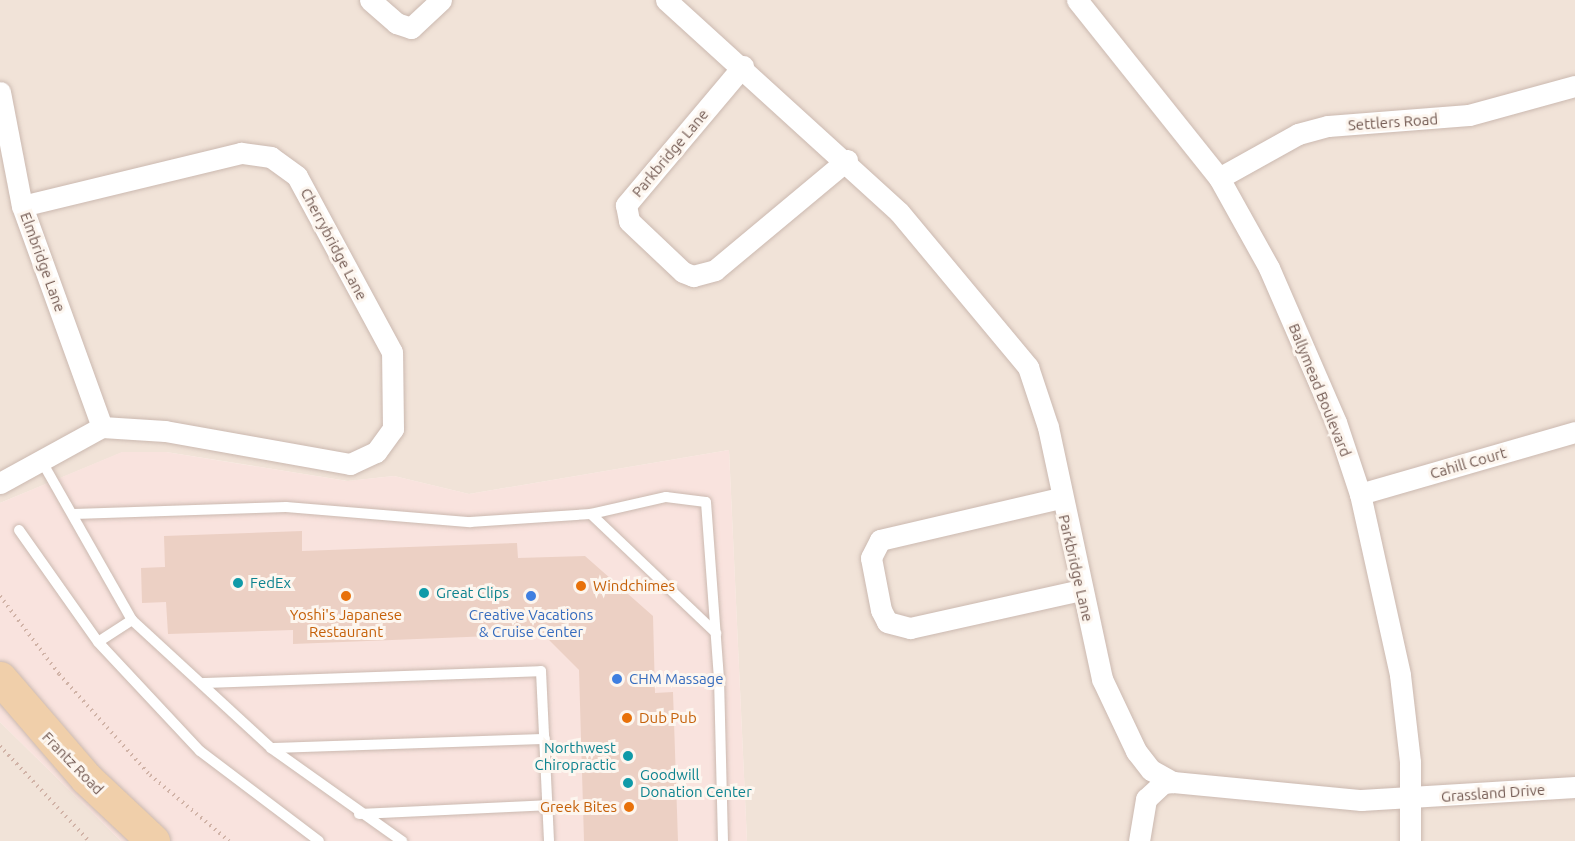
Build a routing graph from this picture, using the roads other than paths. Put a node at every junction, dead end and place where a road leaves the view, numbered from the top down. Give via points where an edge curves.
1 (370, 0) edge
2 (441, 0) edge
3 (666, 0) edge
4 (1077, 0) edge
5 (743, 66) junction
6 (1575, 86) edge
7 (0, 92) edge
8 (847, 160) junction
9 (1219, 178) junction
10 (22, 206) junction
11 (102, 427) junction
12 (1575, 432) edge
13 (41, 460) junction
14 (0, 483) edge
15 (1360, 494) junction
16 (1060, 498) junction
17 (74, 514) junction
18 (591, 514) junction
19 (19, 530) dead end
20 (1081, 590) junction
21 (132, 620) junction
22 (716, 633) junction
23 (98, 642) junction
24 (0, 678) edge
25 (203, 682) junction
26 (545, 739) junction
27 (271, 748) junction
28 (1173, 782) junction
29 (1575, 787) edge
30 (1411, 799) junction
31 (547, 805) junction
32 (359, 814) junction
33 (153, 841) edge
34 (319, 841) edge
35 (402, 841) edge
36 (549, 841) edge
37 (723, 841) edge
38 (1140, 841) edge
39 (1410, 841) edge

1 - 2 street via 396,23 411,28
3 - 5 street, Parkbridge Lane
4 - 9 street, Ballymead Boulevard
5 - 8 street, Parkbridge Lane
5 - 8 street, Parkbridge Lane via 626,205 628,221 683,272 705,276 715,270
6 - 9 street, Settlers Road via 1469,115 1328,126 1298,134
7 - 10 street, Elmbridge Lane
8 - 16 street, Parkbridge Lane via 899,212 1028,367 1048,427
9 - 15 street, Ballymead Boulevard via 1269,268
10 - 11 street, Elmbridge Lane
10 - 11 street, Cherrybridge Lane via 241,153 271,157 297,176 392,352 393,429 376,452 350,464 165,431
11 - 13 street
12 - 15 street, Cahill Court
13 - 14 street
13 - 17 lane
15 - 30 street, Ballymead Boulevard via 1400,675
16 - 20 street, Parkbridge Lane
16 - 20 street via 880,540 871,558 877,590 887,622 897,628
17 - 18 lane via 286,507 470,522
17 - 21 lane
18 - 22 lane
18 - 22 lane via 666,497 706,502
19 - 23 lane
20 - 28 street, Parkbridge Lane via 1102,679 1136,751 1151,770
21 - 23 lane
21 - 25 lane
22 - 37 lane
23 - 34 lane via 200,751
24 - 33 main road, Frantz Road via 86,778
25 - 26 lane via 541,671
25 - 27 lane
26 - 27 lane
26 - 31 lane
27 - 32 lane
28 - 30 street, Parkbridge Lane via 1273,795
28 - 38 street via 1163,783 1146,800
29 - 30 street, Grassland Drive
30 - 39 street, Ballymead Boulevard
31 - 32 lane
31 - 36 lane
32 - 35 lane

